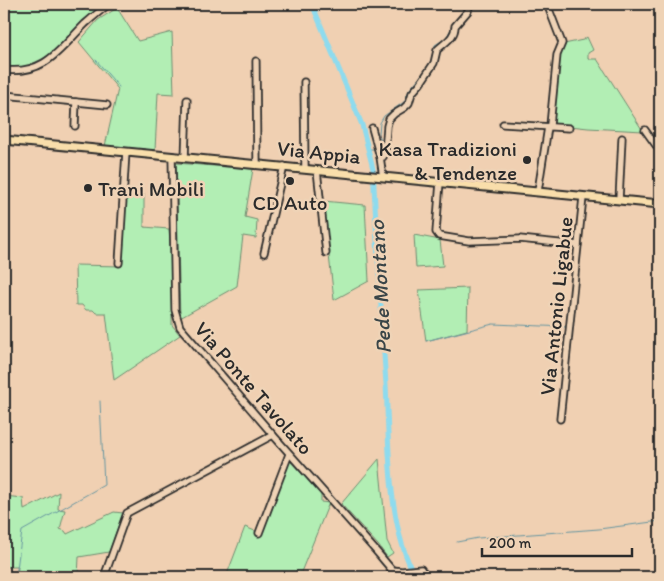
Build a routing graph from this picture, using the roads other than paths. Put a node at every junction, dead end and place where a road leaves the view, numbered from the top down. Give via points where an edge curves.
1 (109, 4) edge
2 (470, 4) edge
3 (546, 4) edge
4 (256, 61) dead end
5 (4, 70) edge
6 (304, 82) dead end
7 (4, 94) edge
8 (187, 100) dead end
9 (76, 102) junction
10 (107, 104) dead end
11 (503, 124) dead end
12 (75, 126) dead end
13 (548, 127) junction
14 (372, 128) dead end
15 (569, 128) dead end
16 (645, 130) dead end
17 (622, 138) dead end
18 (4, 140) edge
19 (660, 151) edge
20 (126, 152) junction
21 (172, 157) junction
22 (380, 157) junction
23 (185, 158) junction
24 (257, 164) junction
25 (284, 166) junction
26 (305, 169) junction
27 (317, 170) junction
28 (383, 177) junction
29 (440, 182) junction
30 (538, 191) junction
31 (583, 197) junction
32 (619, 200) junction
33 (660, 204) edge
34 (578, 245) junction
35 (264, 252) dead end
36 (326, 253) dead end
37 (119, 263) dead end
38 (560, 419) dead end
39 (273, 435) junction
40 (289, 454) junction
41 (259, 533) dead end
42 (392, 570) junction
43 (104, 577) edge
44 (389, 577) edge
45 (426, 577) edge

1 - 5 street via 46,62 26,70
2 - 22 street via 452,38 437,50 434,63 404,108 389,119 385,153
3 - 13 street via 562,43 557,55
4 - 24 street
6 - 26 street
7 - 9 street
8 - 23 street
9 - 10 street
9 - 12 street
11 - 13 street
13 - 15 street
13 - 30 street
14 - 22 street
16 - 19 street
17 - 32 street
18 - 20 main road, Via Appia
20 - 21 main road, Via Appia
20 - 37 street
21 - 23 main road, Via Appia
21 - 39 street, Via Ponte Tavolato via 175,310 180,327
22 - 28 street
23 - 24 main road, Via Appia
24 - 25 main road, Via Appia
25 - 26 main road, Via Appia
25 - 35 street
26 - 27 main road, Via Appia
27 - 28 main road, Via Appia
27 - 36 street
28 - 29 main road, Via Appia
29 - 30 main road, Via Appia
29 - 34 street via 436,232 439,236 469,241 520,239
30 - 31 main road, Via Appia
31 - 32 main road, Via Appia
31 - 34 street, Via Antonio Ligabue
32 - 33 main road, Via Appia
34 - 38 street, Via Antonio Ligabue
39 - 40 street, Via Ponte Tavolato
39 - 43 street via 127,513
40 - 41 street
40 - 42 street, Via Ponte Tavolato
42 - 44 street
42 - 45 street via 421,569

